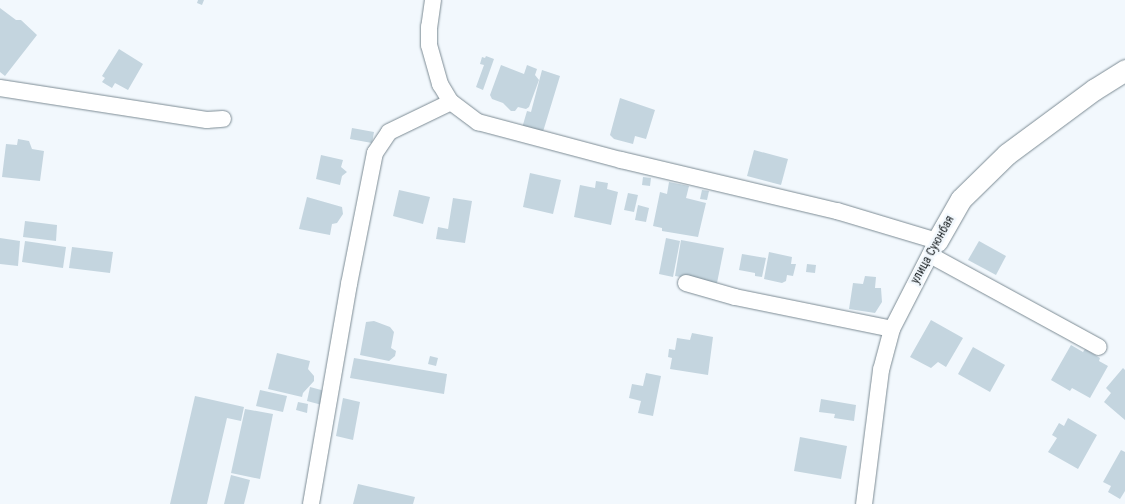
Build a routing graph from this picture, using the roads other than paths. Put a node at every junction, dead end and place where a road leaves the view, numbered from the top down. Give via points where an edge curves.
1 (433, 0) edge
2 (1125, 70) edge
3 (0, 88) edge
4 (451, 102) junction
5 (223, 119) dead end
6 (934, 248) junction
7 (686, 284) dead end
8 (892, 329) junction
9 (1099, 347) dead end
10 (312, 504) edge
11 (864, 504) edge

1 - 4 street via 429,45 440,84
2 - 6 street, улица Суюнбая via 1007,154 961,199
3 - 5 street
4 - 6 street via 478,122 837,211
4 - 10 street via 389,132 375,153
6 - 8 street, улица Суюнбая
6 - 9 street
7 - 8 street
8 - 11 street, улица Суюнбая via 881,370

